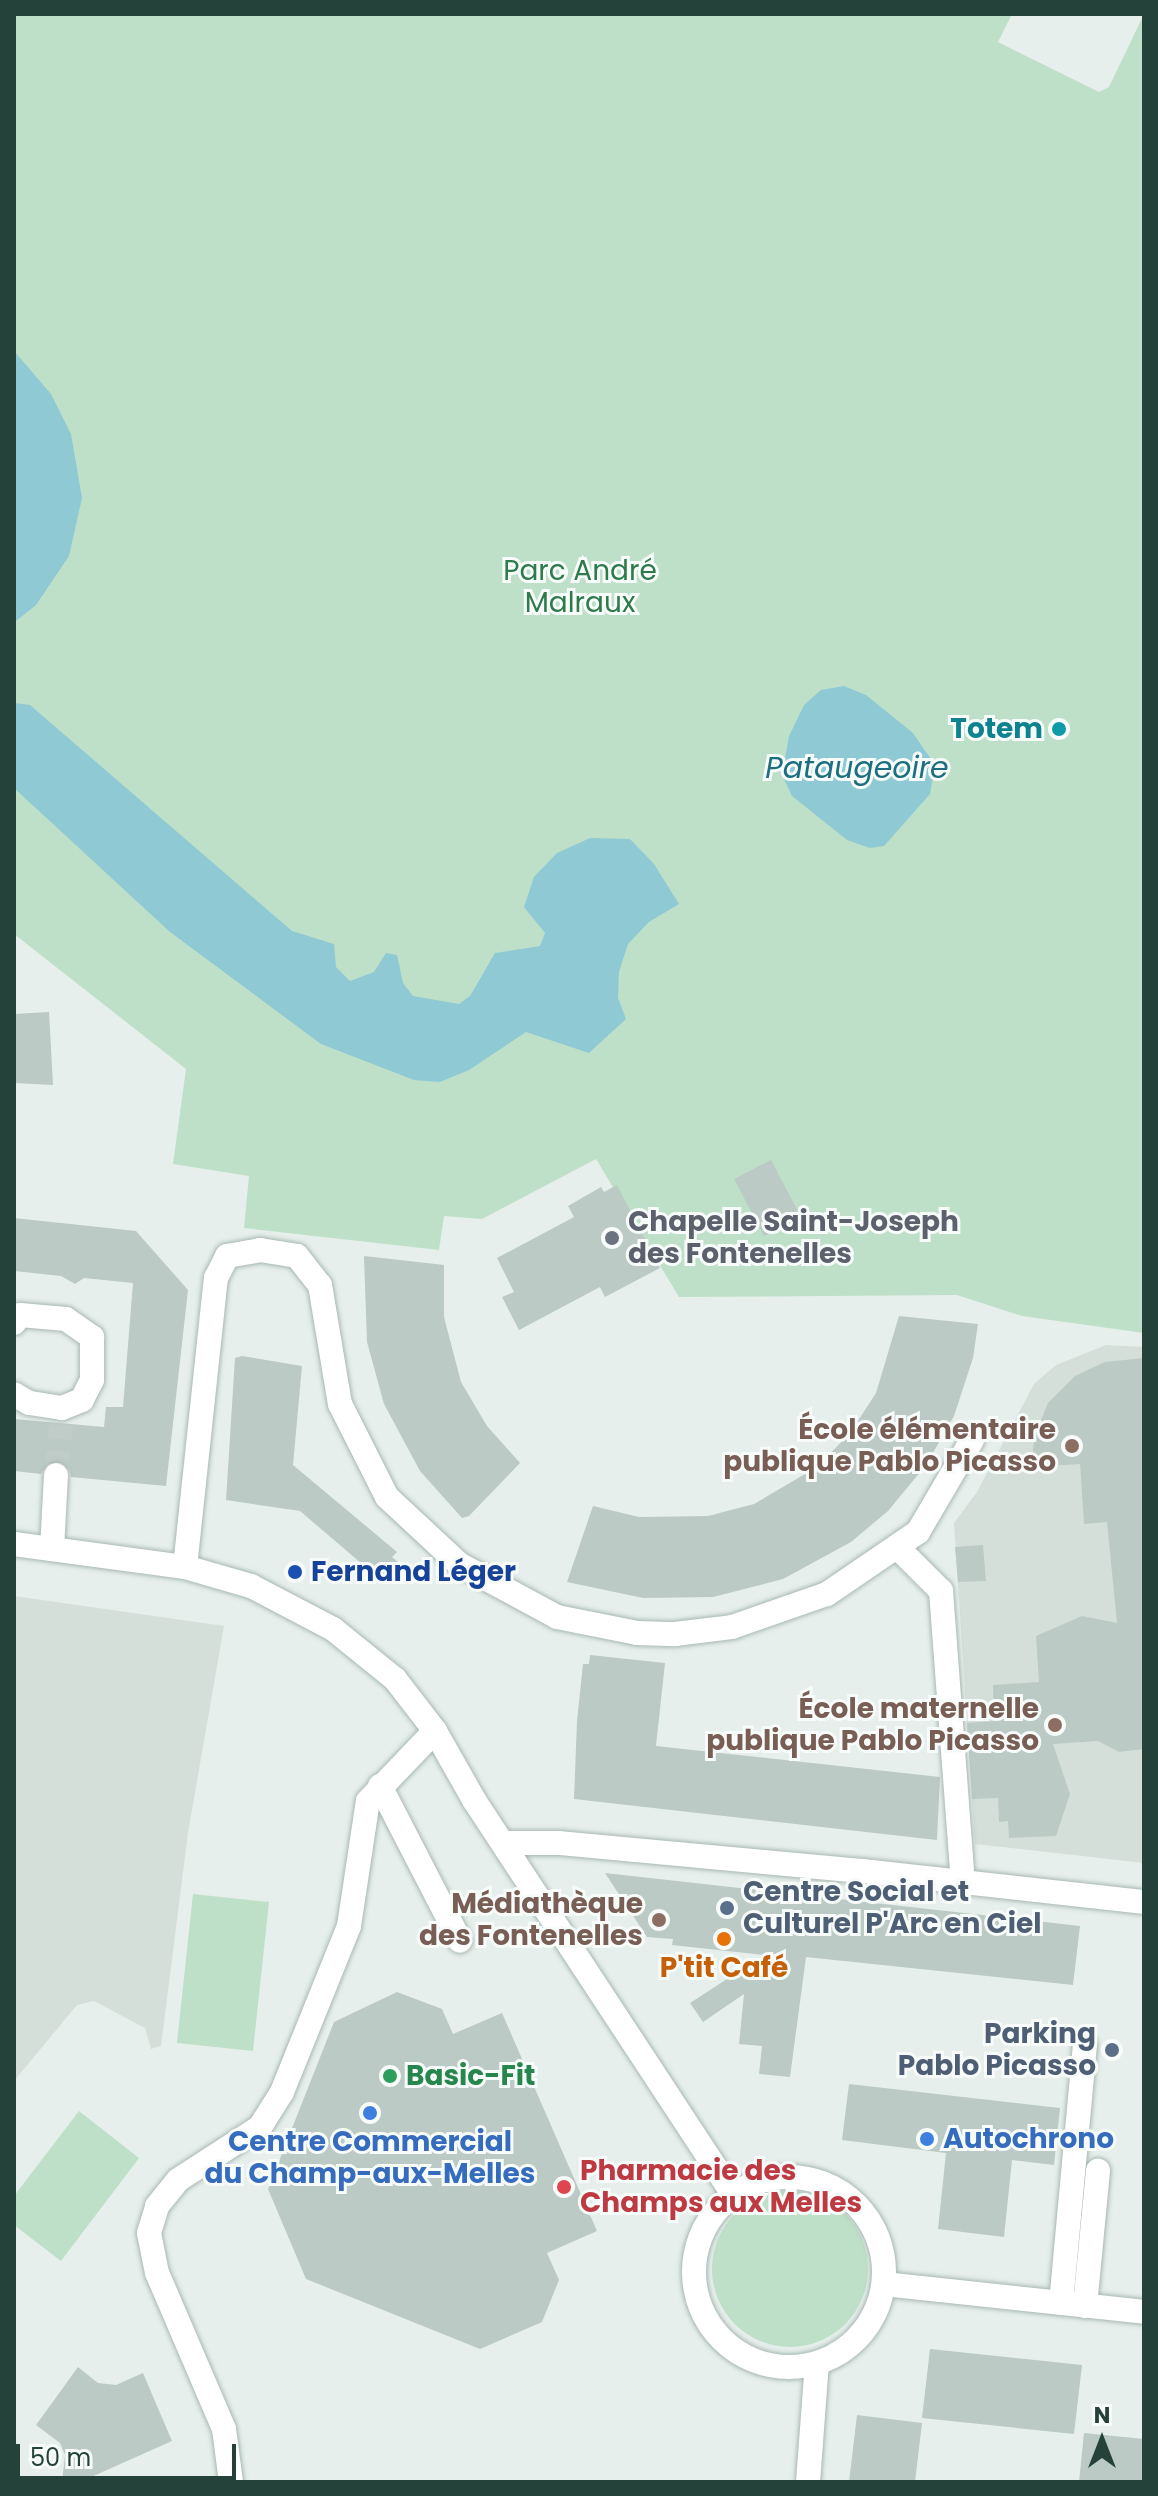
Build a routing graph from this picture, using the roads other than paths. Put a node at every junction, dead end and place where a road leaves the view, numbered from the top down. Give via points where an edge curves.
1 (14, 1323) edge
2 (14, 1394) edge
3 (972, 1440) dead end
4 (56, 1475) tunnel mouth
5 (14, 1544) edge
6 (897, 1547) junction
7 (52, 1549) junction
8 (185, 1567) junction
9 (435, 1731) junction
10 (380, 1786) junction
11 (503, 1843) junction
12 (963, 1882) junction
13 (1144, 1902) edge
14 (460, 1941) dead end
15 (1085, 2045) dead end
16 (1098, 2171) dead end
17 (733, 2194) junction
18 (884, 2284) junction
19 (1073, 2304) junction
20 (1144, 2312) edge
21 (817, 2363) junction
22 (231, 2482) edge
23 (808, 2482) edge

1 - 2 street via 20,1315 66,1319 92,1337 92,1380 82,1400 61,1416
3 - 6 street via 918,1532
4 - 7 street
5 - 7 street
6 - 8 street via 827,1594 732,1627 637,1633 557,1617 459,1564 387,1497 340,1404 320,1285 297,1256 260,1250 227,1256 216,1278
6 - 12 street via 941,1591
7 - 8 street
8 - 9 street via 260,1590 333,1629 395,1679
9 - 10 street
9 - 11 street
10 - 14 street
10 - 22 street via 363,1818 340,1956 282,2092 260,2127 178,2180 157,2206 149,2233 157,2273 224,2429
11 - 12 street via 559,1843
11 - 17 street
12 - 13 street
15 - 19 street
16 - 19 street
17 - 18 street via 761,2180 792,2177 822,2182 845,2195 876,2233
17 - 21 street via 709,2218 696,2249 694,2282 703,2314 723,2341 751,2360 784,2367
18 - 19 street
18 - 21 street via 879,2305 855,2341
19 - 20 street
21 - 23 street

